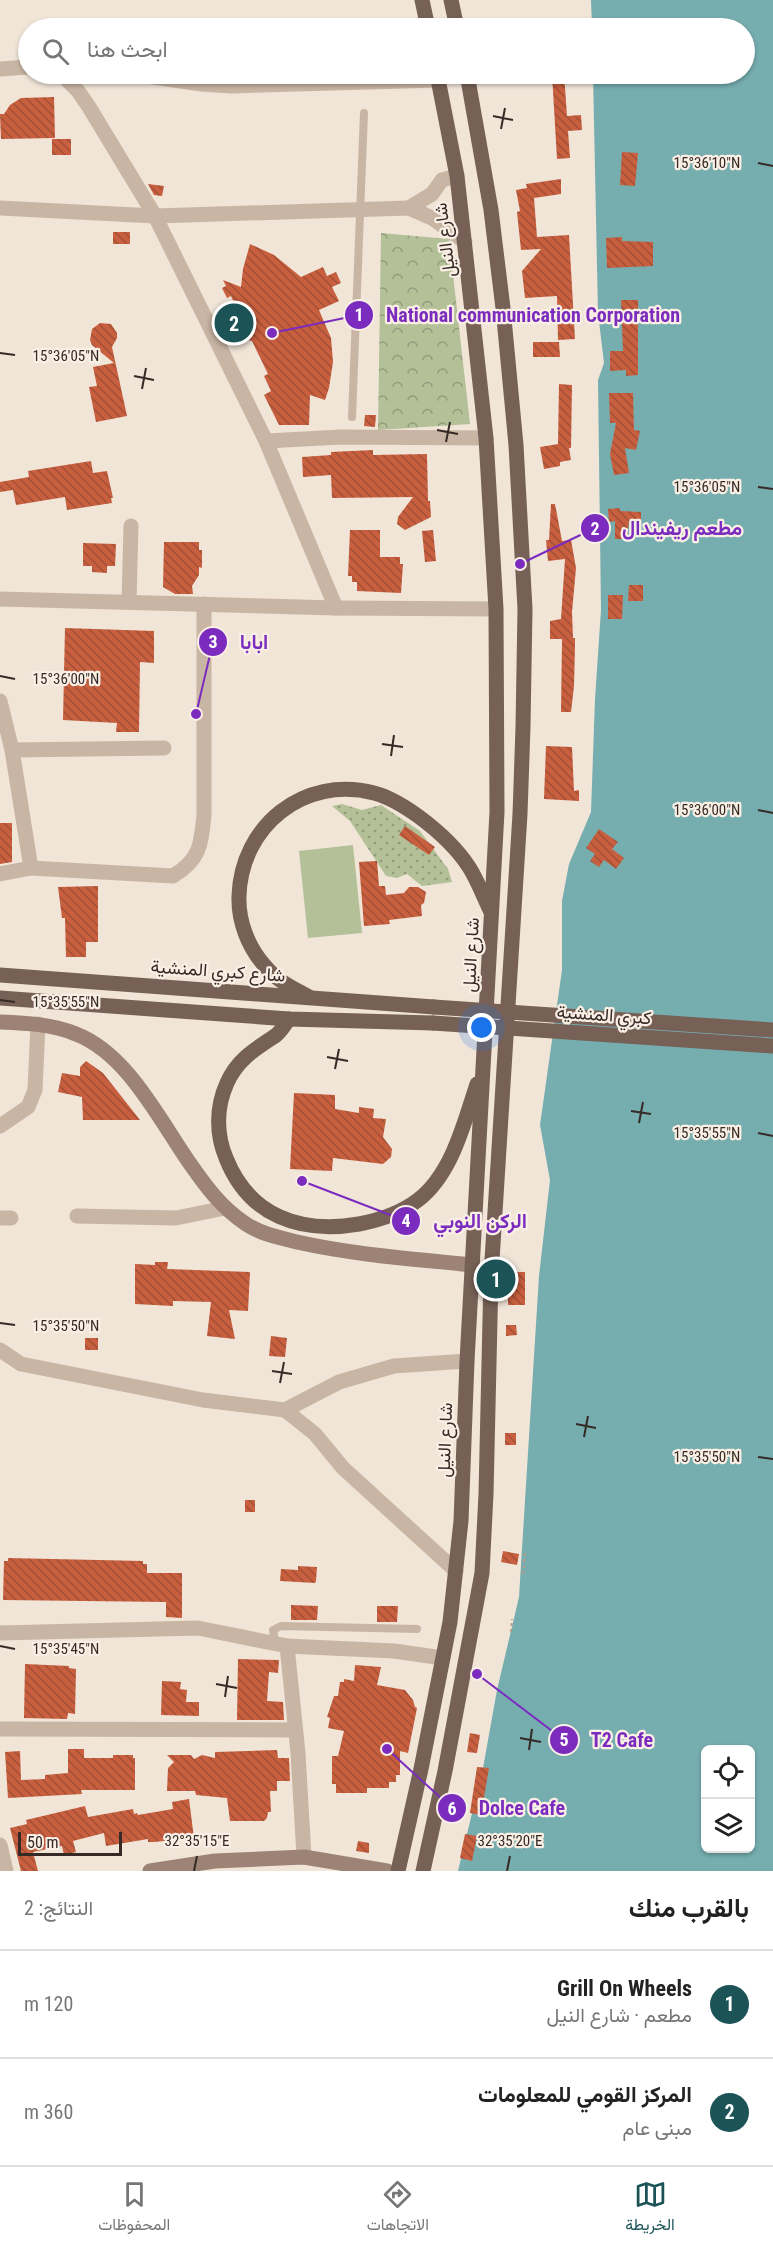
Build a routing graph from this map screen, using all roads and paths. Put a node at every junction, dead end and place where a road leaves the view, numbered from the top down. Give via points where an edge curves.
1 (422, 0) edge
2 (451, 0) edge
3 (426, 18) edge
4 (455, 18) edge
5 (18, 68) edge
6 (0, 69) edge
7 (71, 84) edge
8 (201, 84) edge
9 (277, 84) edge
10 (439, 84) edge
11 (469, 84) edge
12 (364, 113) dead end
13 (457, 176) junction
14 (0, 208) edge
15 (409, 208) junction
16 (360, 209) junction
17 (155, 216) junction
18 (465, 242) junction
19 (352, 417) dead end
20 (486, 438) junction
21 (266, 441) junction
22 (131, 526) dead end
23 (0, 599) edge
24 (129, 602) junction
25 (204, 604) junction
26 (336, 608) junction
27 (496, 609) junction
28 (0, 701) edge
29 (164, 748) dead end
30 (12, 750) junction
31 (31, 868) junction
32 (0, 874) edge
33 (492, 915) junction
34 (0, 975) edge
35 (309, 997) junction
36 (0, 998) edge
37 (434, 1007) joint
38 (289, 1019) junction
39 (0, 1022) edge
40 (38, 1024) junction
41 (773, 1030) edge
42 (773, 1046) edge
43 (483, 1067) junction
44 (0, 1126) edge
45 (225, 1208) junction
46 (77, 1216) dead end
47 (473, 1265) junction
48 (0, 1350) edge
49 (467, 1361) junction
50 (285, 1410) junction
51 (525, 1552) dead end
52 (456, 1571) junction
53 (524, 1574) dead end
54 (512, 1619) dead end
55 (417, 1629) dead end
56 (511, 1632) dead end
57 (0, 1633) edge
58 (287, 1646) junction
59 (442, 1658) junction
60 (0, 1729) edge
61 (294, 1730) junction
62 (0, 1845) edge
63 (304, 1857) junction
64 (169, 1869) edge
65 (6, 1871) edge
66 (150, 1871) edge
67 (387, 1871) edge
68 (398, 1871) edge
69 (423, 1871) edge

1 - 3 main road
2 - 4 main road
5 - 6 street
7 - 17 street
8 - 9 street
10 - 13 main road, شارع النيل
11 - 69 main road via 491,210 516,445 525,609 523,727 491,1276 482,1573
12 - 16 lane
13 - 15 street via 442,180 432,194
13 - 18 main road, شارع النيل
14 - 17 street
15 - 16 street
15 - 18 street via 432,218
16 - 17 street
16 - 19 lane
17 - 21 street
18 - 20 main road, شارع النيل
20 - 21 street
20 - 27 main road, شارع النيل
21 - 26 street
22 - 24 street
23 - 24 street
24 - 25 street
25 - 26 street
25 - 31 street via 204,815 201,844 194,859 173,876
26 - 27 street
27 - 33 main road, شارع النيل via 497,812
28 - 30 street
29 - 30 street
30 - 31 street
31 - 32 street
33 - 35 main road via 469,868 450,843 407,808 386,797 351,789 324,791 299,800 279,812 260,831 247,853 238,907 244,933 258,958 280,981
33 - 43 main road, شارع النيل
34 - 35 main road, شارع كبري المنشية
35 - 37 main road, شارع كبري المنشية
36 - 38 main road
37 - 41 main road, كبري المنشية, bridge
38 - 42 main road, كبري المنشية, bridge via 433,1023
38 - 43 main road via 236,1068 220,1104 218,1124 228,1165 246,1192 263,1208 296,1224 319,1227 368,1222 394,1214 419,1199 449,1159
39 - 40 street
40 - 44 street via 35,1090 28,1107
40 - 45 street via 77,1034 114,1057
43 - 47 main road, شارع النيل
45 - 46 street via 176,1218
45 - 47 street via 249,1226 277,1237 349,1252
47 - 49 main road, شارع النيل
48 - 50 street via 21,1364 203,1400
49 - 50 street via 394,1366 339,1382
49 - 52 main road, شارع النيل
50 - 52 street via 315,1434 343,1468
51 - 53 path
52 - 59 main road, شارع النيل
54 - 56 path
55 - 58 lane via 281,1626 273,1630 275,1642
57 - 58 street via 198,1628
58 - 59 street via 394,1651
58 - 61 street
59 - 68 main road, شارع النيل
60 - 61 street
61 - 63 street
62 - 65 street
63 - 64 street via 215,1861
63 - 67 street
64 - 66 street

